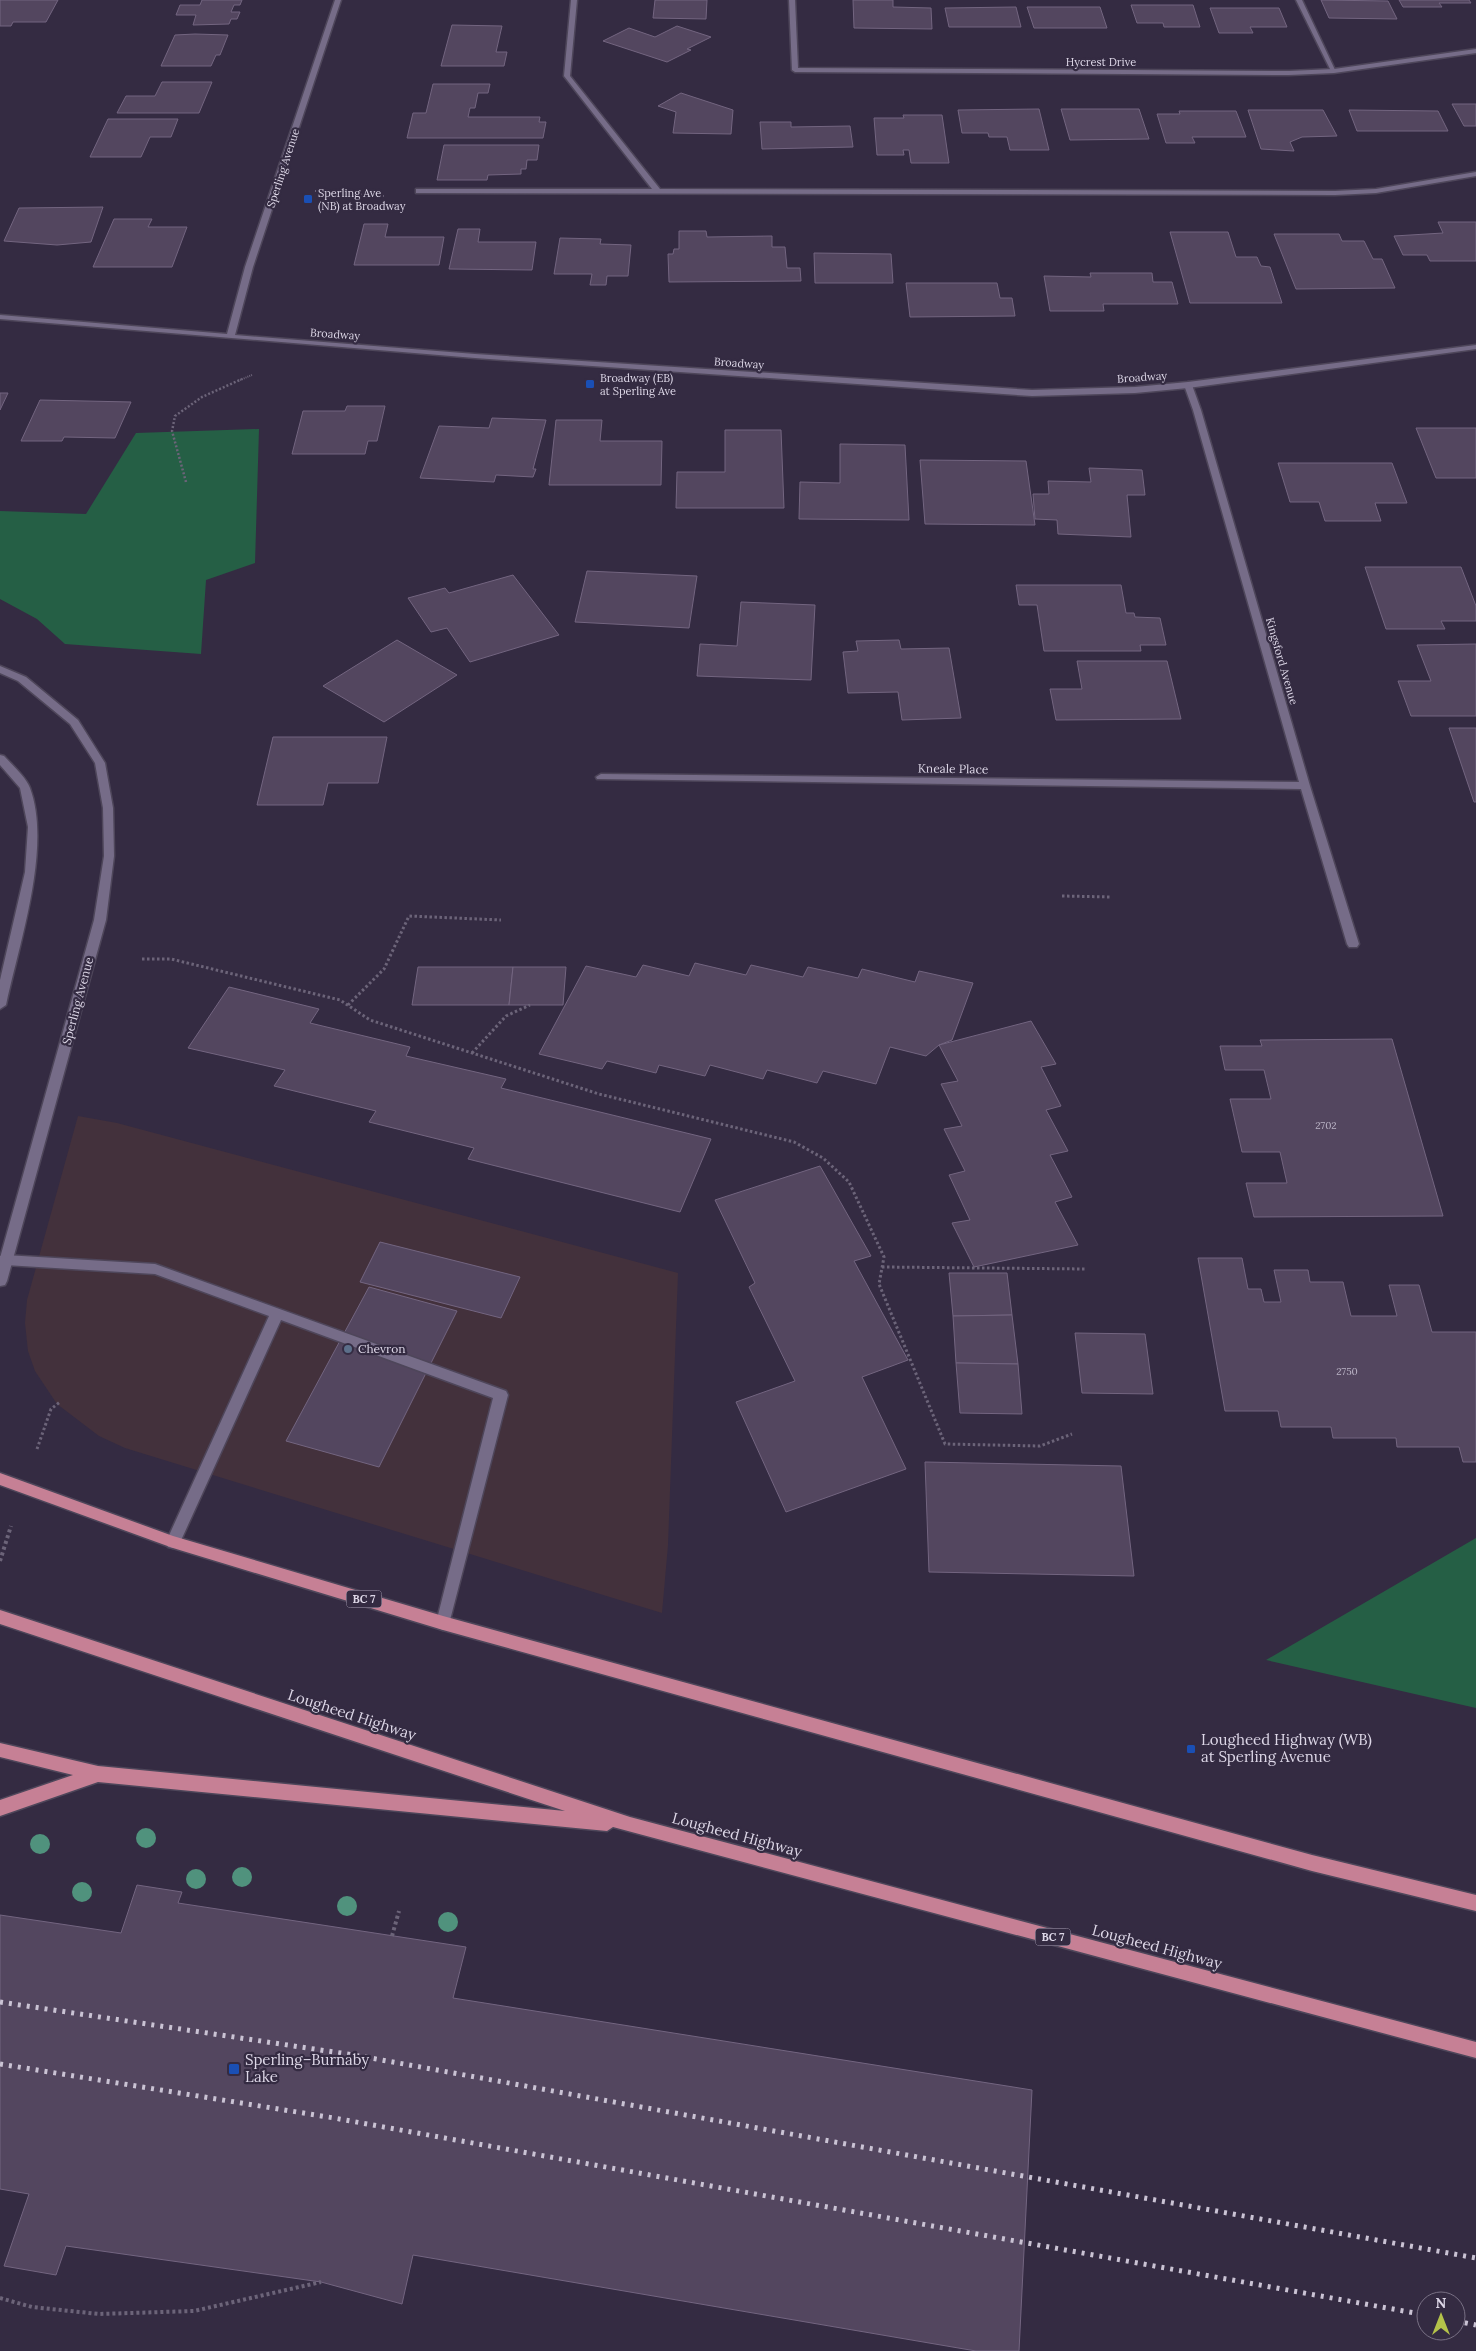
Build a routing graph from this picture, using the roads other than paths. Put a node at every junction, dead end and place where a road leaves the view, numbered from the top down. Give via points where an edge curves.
1 (338, 0) edge
2 (574, 0) edge
3 (792, 0) edge
4 (1299, 0) edge
5 (1476, 51) edge
6 (1334, 71) junction
7 (1476, 174) edge
8 (419, 191) dead end
9 (658, 191) junction
10 (0, 317) edge
11 (230, 336) junction
12 (1476, 347) edge
13 (1188, 385) junction
14 (0, 669) edge
15 (0, 758) edge
16 (601, 777) dead end
17 (1305, 786) junction
18 (1353, 944) dead end
19 (0, 1005) edge
20 (5, 1260) junction
21 (0, 1281) edge
22 (277, 1314) junction
23 (0, 1479) edge
24 (174, 1542) junction
25 (0, 1617) edge
26 (443, 1623) junction
27 (0, 1750) edge
28 (98, 1774) junction
29 (0, 1808) edge
30 (630, 1825) junction
31 (1476, 1903) edge
32 (1476, 2050) edge

1 - 11 street, Sperling Avenue via 249,267
2 - 9 street via 567,76
3 - 6 street, Hycrest Drive via 795,70
4 - 6 street
5 - 6 street, Hycrest Drive
7 - 9 street via 1376,191 1335,193
8 - 9 street
10 - 11 street, Broadway
11 - 13 street, Broadway via 475,356 1032,393
12 - 13 street, Broadway
13 - 17 street, Kingsford Avenue
14 - 20 street, Sperling Avenue via 22,679 74,722 100,763 108,808 109,856 100,920
15 - 19 street via 25,787 33,827 28,881
16 - 17 street, Kneale Place
17 - 18 street, Kingsford Avenue
20 - 21 street, Sperling Avenue
20 - 22 street via 155,1269
22 - 24 street
22 - 26 street via 501,1395
23 - 24 main road, BC 7
24 - 26 main road, BC 7
25 - 30 main road, Lougheed Highway / BC 7
26 - 31 main road, BC 7 via 1312,1863
27 - 28 main road
28 - 29 main road
28 - 30 main road
30 - 32 main road, Lougheed Highway / BC 7

